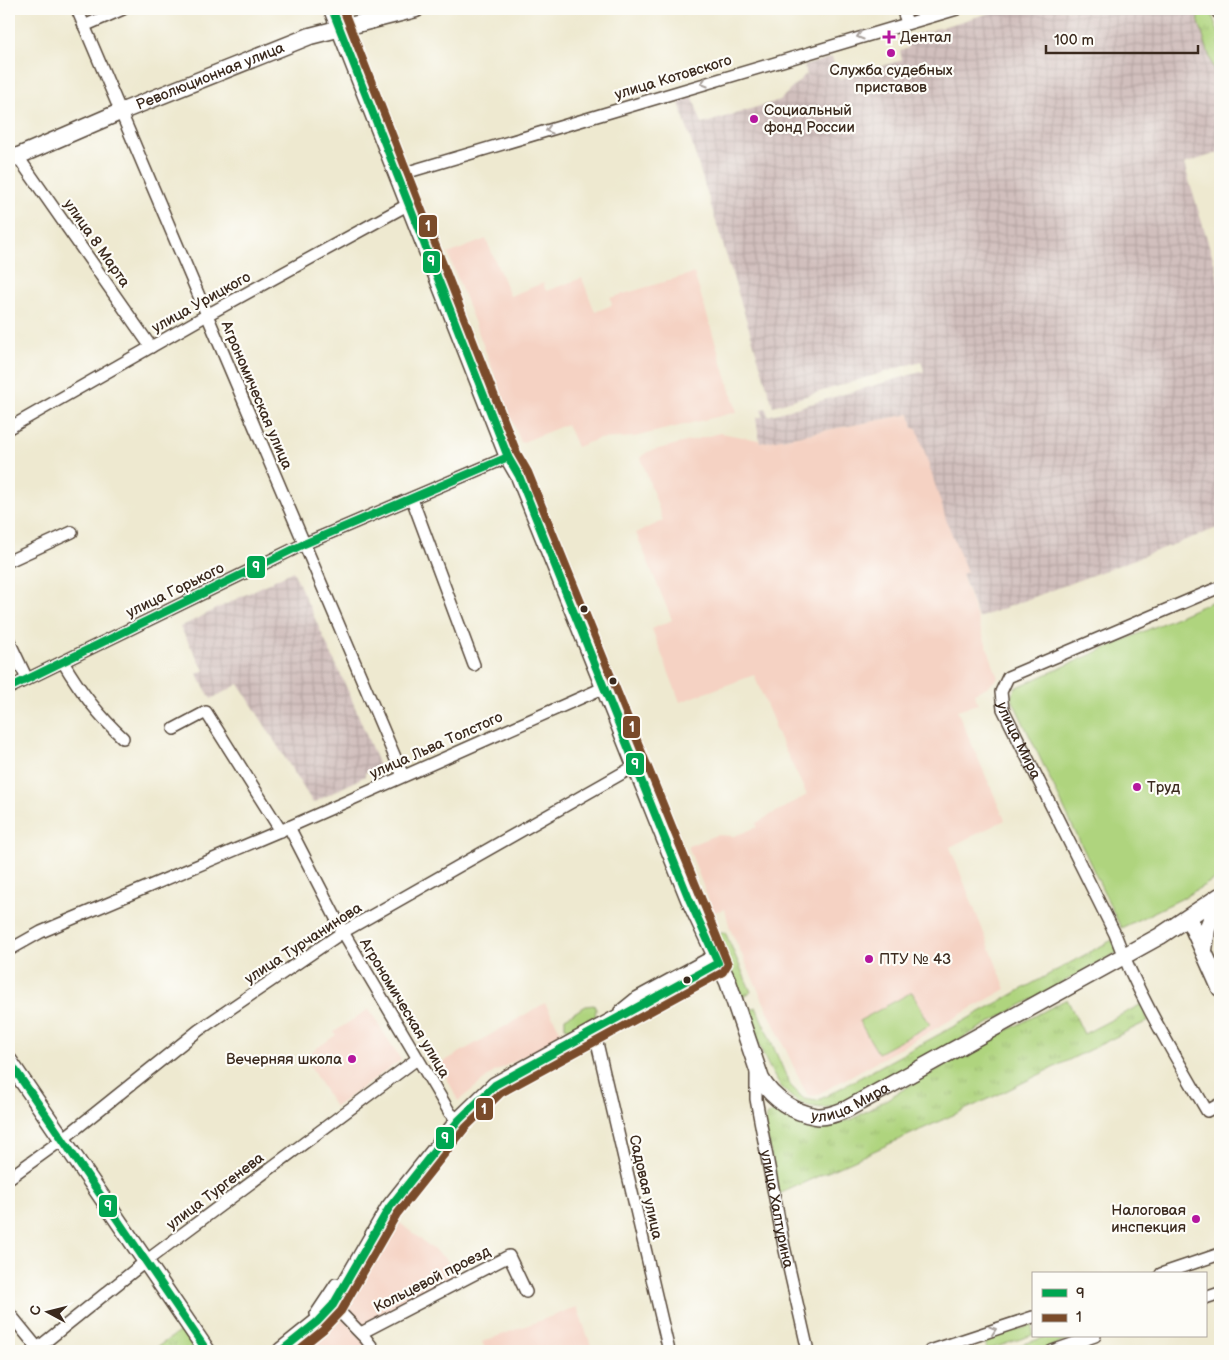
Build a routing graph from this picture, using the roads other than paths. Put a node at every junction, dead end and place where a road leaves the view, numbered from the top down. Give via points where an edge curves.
1 (77, 9) edge
2 (123, 9) edge
3 (332, 9) edge
4 (416, 9) edge
5 (902, 9) edge
6 (957, 9) edge
7 (906, 22) junction
8 (84, 26) junction
9 (340, 30) junction
10 (120, 112) junction
11 (13, 158) edge
12 (398, 175) junction
13 (409, 204) junction
14 (206, 315) junction
15 (151, 347) junction
16 (9, 428) edge
17 (508, 458) junction
18 (412, 499) junction
19 (72, 532) dead end
20 (304, 544) junction
21 (9, 561) edge
22 (1220, 587) edge
23 (9, 641) edge
24 (63, 662) junction
25 (474, 664) dead end
26 (27, 679) junction
27 (9, 688) edge
28 (603, 688) junction
29 (174, 729) dead end
30 (123, 738) dead end
31 (635, 766) junction
32 (404, 776) junction
33 (285, 829) junction
34 (1220, 897) edge
35 (1189, 919) junction
36 (342, 932) junction
37 (1160, 936) junction
38 (9, 950) edge
39 (1204, 950) junction
40 (1123, 955) junction
41 (717, 959) junction
42 (1220, 988) edge
43 (594, 1030) junction
44 (417, 1059) junction
45 (9, 1062) edge
46 (756, 1065) junction
47 (785, 1104) joint
48 (1220, 1104) edge
49 (457, 1118) junction
50 (63, 1139) junction
51 (9, 1178) edge
52 (1220, 1254) edge
53 (146, 1261) junction
54 (1170, 1272) edge
55 (526, 1292) dead end
56 (1220, 1292) edge
57 (1206, 1298) edge
58 (333, 1305) junction
59 (9, 1312) edge
60 (1032, 1317) edge
61 (360, 1333) junction
62 (1089, 1338) edge
63 (37, 1350) edge
64 (208, 1351) edge
65 (270, 1351) edge
66 (281, 1351) edge
67 (375, 1351) edge
68 (669, 1351) edge
69 (808, 1351) edge
70 (930, 1351) edge
71 (1052, 1351) edge

1 - 8 street, Агрономическая улица
2 - 8 street
3 - 9 street, улица Халтурина
4 - 9 street, Революционная улица
5 - 7 street
6 - 7 street, улица Котовского
7 -> 12 street, улица Котовского
8 - 10 street, Агрономическая улица
9 - 10 street, Революционная улица via 310,36
9 - 12 street, улица Халтурина
10 - 11 street, Революционная улица
10 - 14 street, Агрономическая улица
11 - 15 street, улица 8 Марта
12 - 13 street, улица Халтурина
13 - 14 street, улица Урицкого
13 - 17 street, улица Халтурина
14 - 15 street, улица Урицкого
14 - 20 street, Агрономическая улица
15 - 16 street, улица Урицкого
17 - 18 street, улица Горького
17 - 28 street, улица Халтурина via 519,476
18 - 20 street, улица Горького
18 - 25 street
19 - 21 street
20 - 24 street, улица Горького
20 - 32 street, Агрономическая улица
22 - 40 street, улица Мира via 1008,677 1001,692 1003,709
23 - 26 street
24 - 26 street, улица Горького
24 - 30 street via 84,696
26 - 27 street, улица Горького
28 - 31 street, улица Халтурина
28 - 32 street, улица Льва Толстого
29 - 33 street via 206,712
31 - 36 street, улица Турчанинова
31 - 41 street, улица Халтурина
32 - 33 street, улица Льва Толстого
33 - 36 street, Агрономическая улица
33 - 38 street, улица Льва Толстого via 41,932
34 - 35 street, улица Мира
34 - 39 street via 1207,930
35 - 37 street, улица Мира
35 - 39 street
36 - 44 street, Агрономическая улица
36 - 50 street, улица Турчанинова via 199,1030
37 - 39 street via 1180,935
37 - 40 street, улица Мира
39 - 42 street
40 - 47 street, улица Мира via 846,1109 828,1116 815,1116
40 - 48 street, улица Мира via 1155,1020 1207,1111
41 - 43 street
41 - 46 street, улица Халтурина
41 - 49 street via 636,998 625,1008 569,1040 520,1063 468,1100
43 - 49 street via 495,1085
43 - 68 street, Садовая улица
44 - 49 street, Агрономическая улица
44 - 53 street, улица Тургенева
45 - 50 street
46 - 47 street, улица Халтурина via 768,1091
46 - 69 street, улица Халтурина via 756,1099
49 - 58 street via 389,1208
49 - 65 street via 389,1198 315,1316
50 - 51 street, улица Турчанинова
50 - 53 street
52 - 54 street
53 - 63 street, улица Тургенева
53 - 64 street
55 - 61 street, Кольцевой проезд via 509,1256
56 - 57 street
58 - 61 street
58 - 66 street
59 - 63 street
70 -> 60 street
61 - 67 street
62 - 71 street

